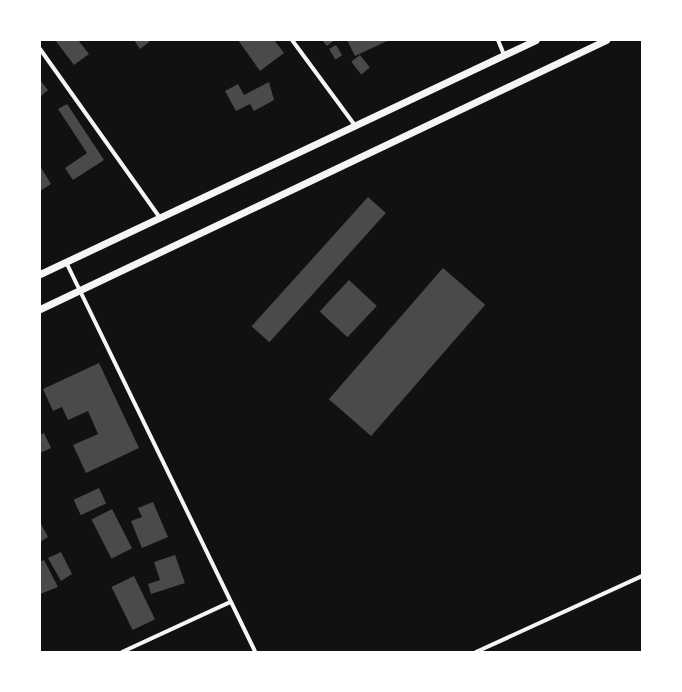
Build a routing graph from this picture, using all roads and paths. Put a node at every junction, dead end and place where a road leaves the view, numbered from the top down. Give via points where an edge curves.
1 (292, 40) edge
2 (498, 40) edge
3 (536, 40) edge
4 (606, 40) edge
5 (40, 49) edge
6 (504, 55) junction
7 (354, 124) junction
8 (160, 218) junction
9 (66, 262) junction
10 (40, 274) edge
11 (80, 291) junction
12 (40, 309) edge
13 (642, 576) edge
14 (230, 602) junction
15 (122, 652) edge
16 (255, 652) edge
17 (476, 652) edge

1 - 7 street
2 - 6 street
3 - 6 street
4 - 11 street
5 - 8 street
6 - 7 street
7 - 8 street
8 - 9 street
9 - 10 street
9 - 11 street
11 - 12 street
11 - 14 street
13 - 17 street
14 - 15 street
14 - 16 street

